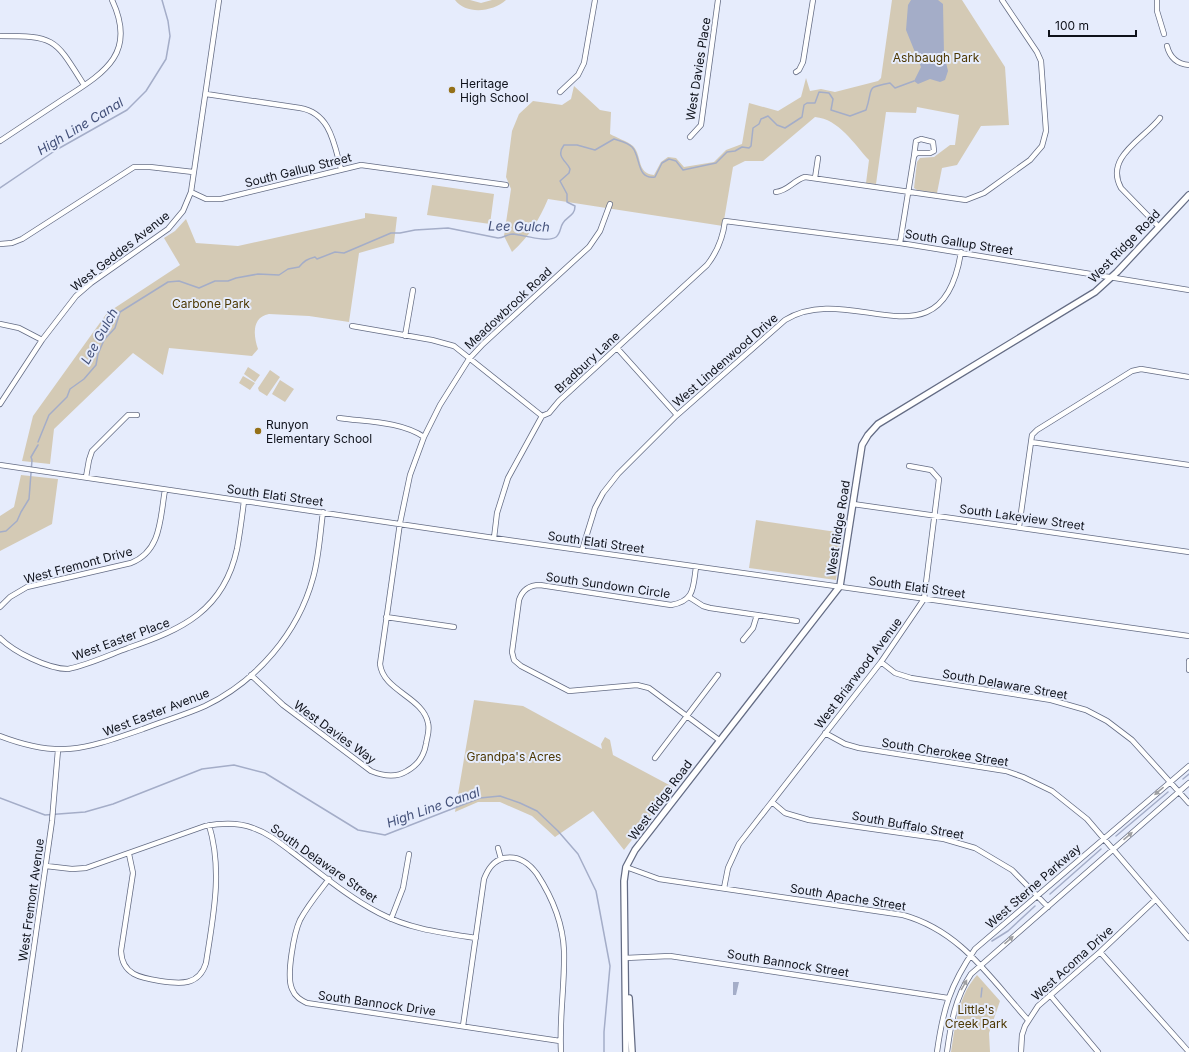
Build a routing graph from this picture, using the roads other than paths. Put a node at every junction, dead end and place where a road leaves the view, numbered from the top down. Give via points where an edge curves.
1 (112, 0) edge
2 (219, 0) edge
3 (595, 0) edge
4 (718, 0) edge
5 (813, 0) edge
6 (1002, 0) edge
7 (1157, 0) edge
8 (1164, 34) dead end
9 (0, 36) edge
10 (1167, 46) dead end
11 (1189, 65) edge
12 (796, 72) dead end
13 (84, 85) junction
14 (560, 92) dead end
15 (206, 94) junction
16 (1160, 118) dead end
17 (690, 137) dead end
18 (0, 141) edge
19 (914, 156) junction
20 (818, 158) dead end
21 (341, 169) junction
22 (193, 172) junction
23 (815, 178) junction
24 (506, 186) dead end
25 (191, 192) junction
26 (776, 192) dead end
27 (908, 192) junction
28 (1189, 195) edge
29 (610, 204) dead end
30 (725, 221) joint
31 (1158, 226) junction
32 (900, 243) junction
33 (0, 244) edge
34 (961, 252) junction
35 (1111, 278) junction
36 (412, 290) dead end
37 (1189, 290) edge
38 (0, 324) edge
39 (352, 326) dead end
40 (406, 336) junction
41 (42, 340) junction
42 (617, 348) junction
43 (469, 359) junction
44 (1189, 377) edge
45 (1, 401) edge
46 (138, 415) dead end
47 (677, 415) junction
48 (542, 416) junction
49 (339, 418) dead end
50 (424, 437) junction
51 (1031, 442) junction
52 (0, 465) edge
53 (1189, 465) edge
54 (909, 466) dead end
55 (86, 477) junction
56 (164, 490) junction
57 (244, 501) junction
58 (853, 504) junction
59 (323, 512) junction
60 (935, 515) junction
61 (400, 523) junction
62 (1019, 527) junction
63 (494, 538) junction
64 (582, 550) junction
65 (1189, 552) edge
66 (696, 567) junction
67 (840, 586) junction
68 (689, 597) junction
69 (924, 599) junction
70 (0, 607) edge
71 (757, 615) junction
72 (386, 617) junction
73 (797, 621) dead end
74 (454, 627) dead end
75 (1189, 636) edge
76 (0, 638) edge
77 (743, 640) dead end
78 (881, 662) junction
79 (1189, 662) edge
80 (1189, 670) edge
81 (251, 675) junction
82 (718, 676) dead end
83 (687, 717) junction
84 (825, 734) junction
85 (0, 736) edge
86 (719, 740) junction
87 (58, 750) junction
88 (655, 758) dead end
89 (1189, 766) edge
90 (1171, 782) junction
91 (1189, 783) edge
92 (1179, 791) junction
93 (772, 802) junction
94 (1189, 803) edge
95 (209, 826) junction
96 (1104, 837) junction
97 (498, 848) dead end
98 (1114, 849) junction
99 (129, 854) junction
100 (409, 854) dead end
101 (501, 859) junction
102 (46, 866) junction
103 (626, 867) junction
104 (329, 879) junction
105 (724, 888) junction
106 (1037, 895) junction
107 (1155, 900) junction
108 (1048, 907) junction
109 (391, 919) junction
110 (476, 938) junction
111 (1189, 938) edge
112 (1100, 952) junction
113 (970, 956) junction
114 (625, 958) junction
115 (979, 965) junction
116 (1050, 995) junction
117 (948, 998) junction
118 (1028, 1020) junction
119 (463, 1026) junction
120 (560, 1041) junction
121 (19, 1052) edge
122 (562, 1052) edge
123 (626, 1052) edge
124 (632, 1052) edge
125 (937, 1052) edge
126 (947, 1052) edge
127 (1021, 1052) edge
128 (1098, 1052) edge
129 (1189, 1052) edge

1 - 13 street via 121,27 118,49 105,70
2 - 15 street, West Geddes Avenue
3 - 14 street via 584,63 578,74
4 - 17 street, West Davies Place via 701,125
5 - 12 street via 803,62 800,70
6 - 27 street via 1041,61 1046,131 1042,146 1030,160 972,199 961,200
7 - 8 street via 1157,11
9 - 13 street via 33,36 53,44 63,53
10 - 11 street via 1175,61
13 - 18 street
15 - 21 street via 313,111 322,118 331,134
15 - 22 street, West Geddes Avenue
16 - 31 street via 1123,154 1116,168 1121,188
19 - 19 street via 916,141 921,139 933,142 934,151 917,153
19 - 27 street
20 - 23 street
21 - 24 street, South Gallup Street via 367,165
21 - 25 street, South Gallup Street via 222,199 206,199
22 - 25 street, West Geddes Avenue
22 - 33 street via 134,167 22,240
23 - 26 street via 800,178
23 - 27 street
25 - 41 street, West Geddes Avenue via 178,220 82,291
27 - 32 street
28 - 31 street, West Ridge Road
29 - 43 street, Meadowbrook Road via 600,231 589,246
30 - 32 street, South Gallup Street
30 - 42 street, Bradbury Lane via 718,250 707,265
31 - 35 street, West Ridge Road
32 - 34 street, South Gallup Street
34 - 35 street, South Gallup Street
34 - 47 street, West Lindenwood Drive via 950,290 942,302 930,310 916,316 905,317 827,308 808,309 795,314 773,329
35 - 37 street, South Gallup Street
35 - 58 street, West Ridge Road via 1095,292 878,424 862,446
36 - 40 street
38 - 41 street via 19,328
39 - 40 street
40 - 43 street via 454,346
41 - 45 street, West Geddes Avenue
42 - 47 street
42 - 48 street, Bradbury Lane
43 - 48 street
43 - 50 street, Meadowbrook Road via 440,405
44 - 51 street via 1141,369 1129,373 1037,430 1033,433
46 - 55 street via 128,415 95,447 89,460
47 - 64 street, West Lindenwood Drive via 608,487 591,519
48 - 63 street, Bradbury Lane via 508,478 497,513
49 - 50 street via 399,426
50 - 61 street, Meadowbrook Road via 410,475
51 - 53 street
51 - 62 street
52 - 55 street, South Elati Street
54 - 60 street, West Briarwood Avenue via 931,470 939,479
55 - 56 street, South Elati Street
56 - 57 street, South Elati Street
56 - 70 street, West Fremont Drive via 156,540 143,558 132,563 27,587 10,597
57 - 59 street, South Elati Street
57 - 76 street, West Easter Place via 237,550 228,576 207,606 180,628 68,669 18,653
58 - 60 street, South Lakeview Street
58 - 67 street, West Ridge Road
59 - 61 street, South Elati Street
59 - 81 street, West Easter Avenue via 317,560 305,601 282,641
60 - 62 street, South Lakeview Street
60 - 69 street, West Briarwood Avenue
61 - 63 street, South Elati Street
61 - 72 street, West Davies Way
62 - 65 street, South Lakeview Street
63 - 64 street, South Elati Street
64 - 66 street, South Elati Street
66 - 67 street, South Elati Street
66 - 68 street
67 - 69 street, South Elati Street
67 - 86 street, West Ridge Road
68 - 71 street via 703,606
68 - 83 street, South Sundown Circle via 671,605 540,585 532,586 524,590 520,597 512,647 517,663 564,689 576,692 645,686
69 - 75 street, South Elati Street
69 - 78 street, West Briarwood Avenue
71 - 73 street
71 - 77 street via 753,628
72 - 74 street
72 - 81 street, West Davies Way via 380,660 382,672 420,709 428,724 429,734 423,754 406,772 385,776 372,771 282,705
78 - 84 street, West Briarwood Avenue
78 - 90 street, South Delaware Street via 895,673 911,678 1051,700 1086,710 1127,735
79 - 80 street
81 - 87 street, West Easter Avenue via 229,692 193,711 98,744
82 - 83 street
83 - 86 street, South Sundown Circle
83 - 88 street
84 - 93 street, West Briarwood Avenue
84 - 96 street, South Cherokee Street via 859,748 994,769 1023,777 1064,799
85 - 87 street, West Easter Avenue via 30,746
86 - 103 street, West Ridge Road via 635,850
87 - 102 street, West Fremont Avenue
89 - 90 street, West Sterne Parkway
90 - 92 street, South Delaware Street
90 -> 96 street, West Sterne Parkway
91 - 92 street, West Sterne Parkway
92 - 94 street, South Delaware Street
98 -> 92 street, West Sterne Parkway
93 - 105 street, West Briarwood Avenue via 735,850
93 - 106 street, South Buffalo Street via 785,813 809,820 944,839 975,848 1012,870
95 - 99 street, South Delaware Street
95 - 99 street via 215,848 217,879 207,956 200,974 185,983 139,978 128,971 123,963 122,951 133,873
95 - 104 street, South Delaware Street via 231,823 259,830
96 - 98 street, South Cherokee Street
96 - 106 street, West Sterne Parkway
97 - 101 street
98 - 107 street, South Cherokee Street
98 - 108 street, West Sterne Parkway
99 - 102 street, South Delaware Street via 86,868
100 - 109 street via 403,888
101 - 110 street via 490,867 484,879
101 - 120 street via 516,858 527,862 543,884 556,912 564,951
102 - 121 street, West Fremont Avenue
103 - 105 street, South Apache Street via 660,879
103 - 114 street, West Ridge Road
104 - 109 street, South Delaware Street via 368,907
104 - 119 street, South Bannock Drive via 306,911 296,934 290,982 291,989 297,997 307,1003
105 - 113 street, South Apache Street via 916,918 952,937
106 - 108 street, South Buffalo Street
106 - 113 street, West Sterne Parkway
107 - 111 street, South Cherokee Street
107 - 112 street, West Acoma Drive
115 -> 108 street, West Sterne Parkway
109 - 110 street, South Delaware Street via 418,928
110 - 119 street
112 - 116 street, West Acoma Drive
112 - 129 street
113 - 115 street, South Apache Street
113 - 117 street, West Sterne Parkway
114 - 117 street, South Bannock Street via 670,956
114 - 123 street, West Ridge Road
114 - 124 street, West Ridge Road
115 - 118 street, South Apache Street
126 -> 115 street, West Sterne Parkway via 954,1007 963,987
116 - 118 street, West Acoma Drive
116 - 128 street
117 - 125 street, West Sterne Parkway
118 - 127 street, West Acoma Drive via 1022,1035
119 - 120 street, South Bannock Drive
120 - 122 street

